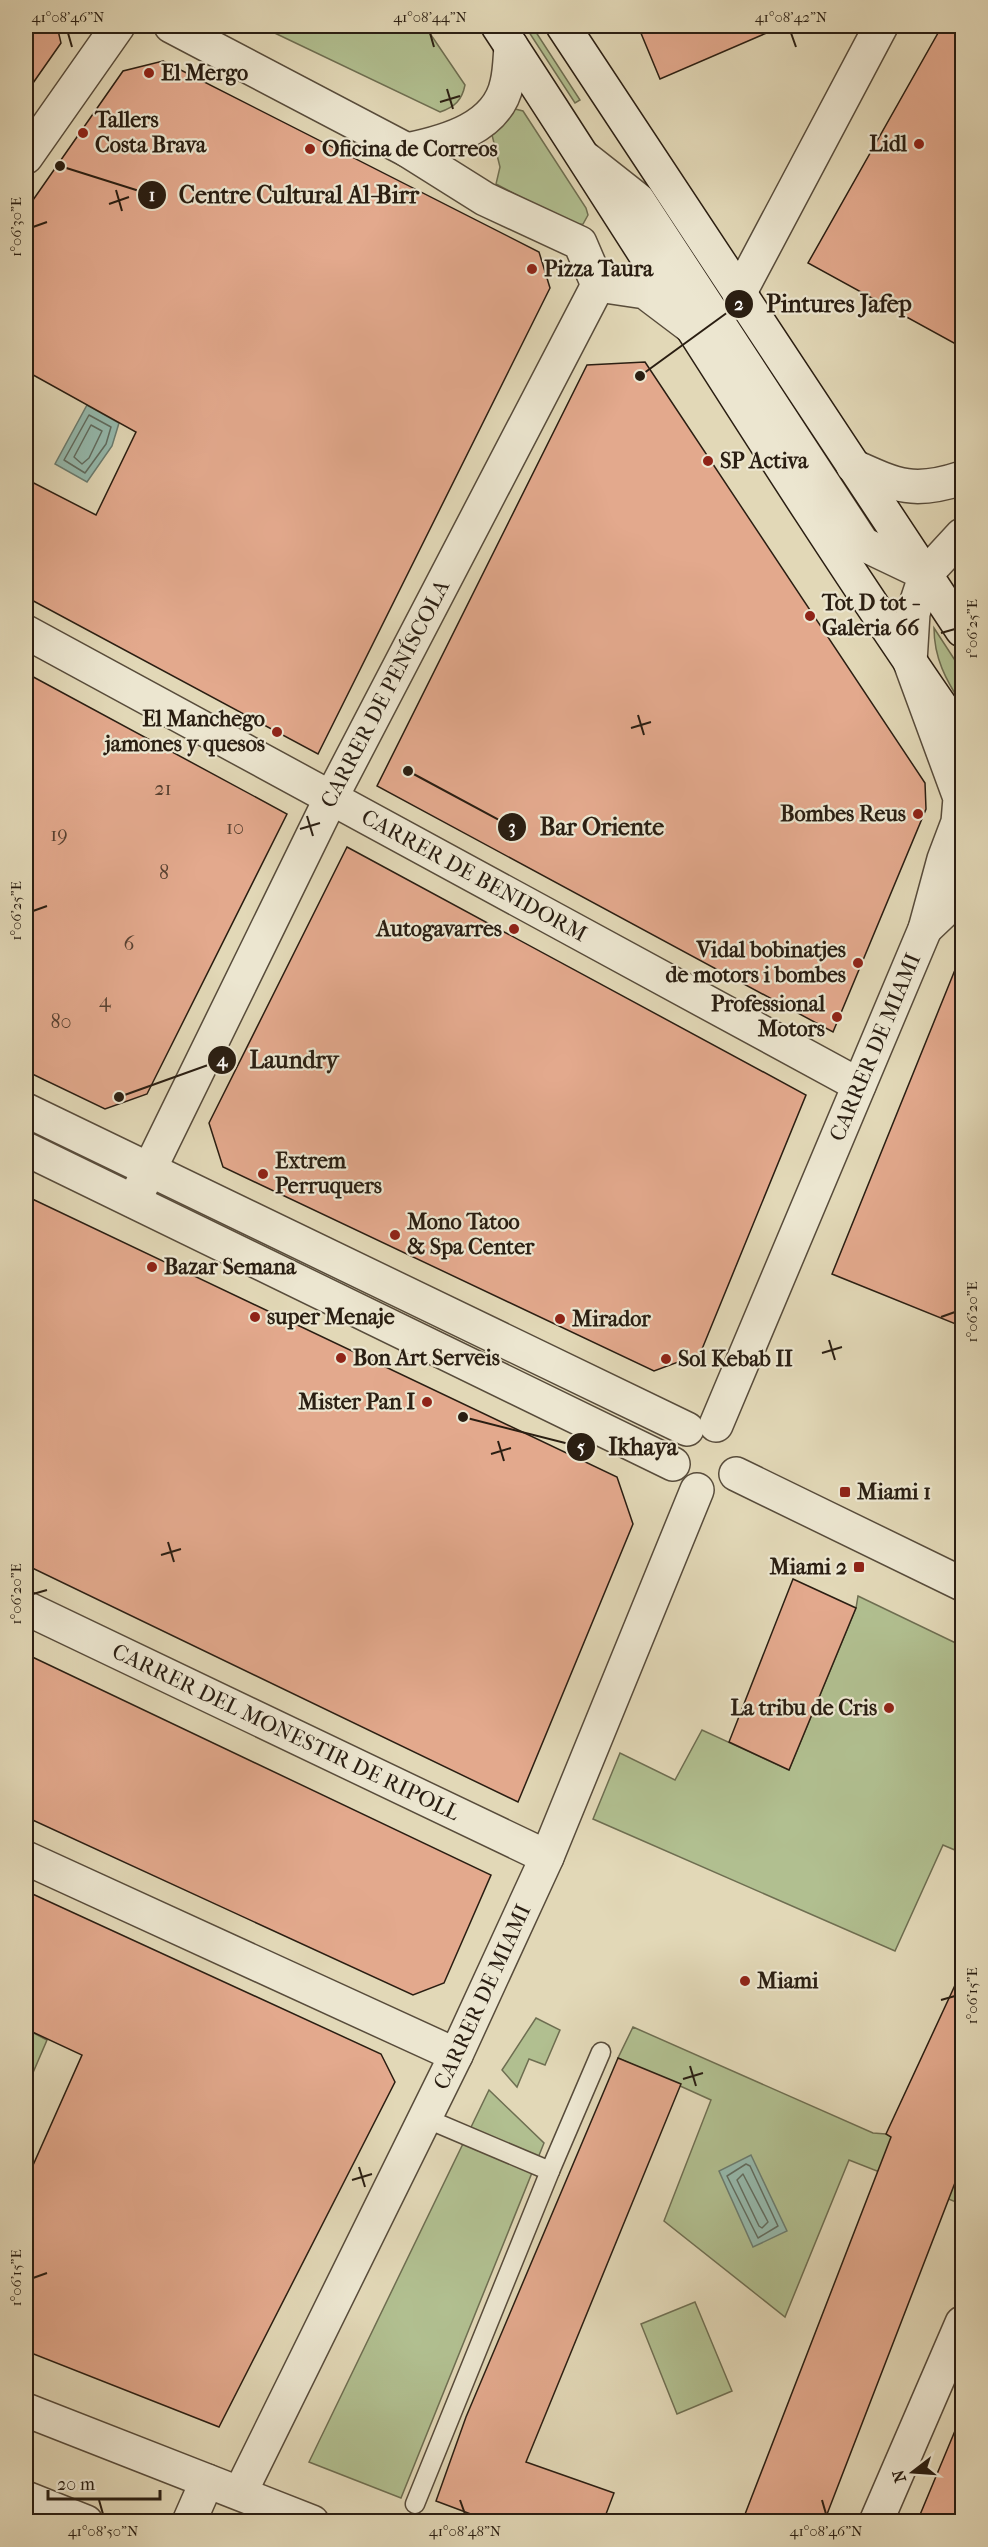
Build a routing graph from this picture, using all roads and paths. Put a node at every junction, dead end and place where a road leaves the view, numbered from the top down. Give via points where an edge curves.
1 (118, 26) edge
2 (171, 26) edge
3 (563, 26) edge
4 (881, 26) edge
5 (504, 35) edge
6 (407, 150) junction
7 (26, 157) edge
8 (584, 158) junction
9 (598, 285) junction
10 (738, 294) junction
11 (690, 327) junction
12 (853, 466) junction
13 (963, 478) edge
14 (963, 536) edge
15 (926, 574) junction
16 (963, 630) edge
17 (26, 632) edge
18 (910, 662) junction
19 (963, 737) edge
20 (331, 798) junction
21 (963, 899) edge
22 (925, 929) junction
23 (859, 1085) junction
24 (26, 1110) edge
25 (26, 1149) edge
26 (149, 1170) junction
27 (134, 1201) junction
28 (702, 1427) junction
29 (673, 1464) junction
30 (736, 1474) junction
31 (697, 1490) junction
32 (963, 1584) edge
33 (26, 1608) edge
34 (547, 1857) junction
35 (26, 1858) edge
36 (601, 2052) dead end
37 (456, 2055) junction
38 (425, 2118) junction
39 (550, 2171) junction
40 (963, 2323) edge
41 (26, 2410) edge
42 (207, 2481) junction
43 (26, 2498) edge
44 (415, 2504) dead end
45 (255, 2505) edge
46 (86, 2522) edge
47 (189, 2522) edge
48 (312, 2522) edge
49 (876, 2522) edge

1 - 7 street
2 - 6 street
3 - 10 street
4 - 10 street
5 - 6 street via 504,93 500,103 469,130 436,144
5 - 8 street
6 - 9 street via 485,199 580,243
8 - 11 street
8 - 15 street via 638,200 863,544
9 - 11 street via 645,292
9 - 20 street, CARRER DE PENÍSCOLA
10 - 12 street
11 - 18 street
12 - 13 street via 899,487 940,485
12 - 15 street
14 - 15 street
15 - 16 street
15 - 18 street via 914,613
17 - 20 street, CARRER DE BENIDORM
18 - 19 street
18 - 22 street, CARRER DE MIAMI via 960,798 958,822
20 - 23 street, CARRER DE BENIDORM
20 - 26 street, CARRER DE PENÍSCOLA
21 - 22 street
22 - 23 street, CARRER DE MIAMI
23 - 28 street, CARRER DE MIAMI
24 - 26 street
25 - 27 street
26 - 27 street, CARRER DE PENÍSCOLA
26 - 28 street
27 - 29 street
28 - 29 street via 675,1444
28 - 30 street via 725,1429 738,1445
29 - 31 street via 682,1480
30 - 31 street via 719,1489
30 - 32 street
31 - 34 street, CARRER DE MIAMI
33 - 34 street, CARRER DEL MONESTIR DE RIPOLL
34 - 37 street, CARRER DE MIAMI
35 - 37 street
36 - 39 lane
37 - 38 street, CARRER DE MIAMI
38 - 39 lane
38 - 45 street, CARRER DE MIAMI
39 - 44 lane
40 - 49 street
41 - 42 street
42 - 45 street
42 - 47 street
43 - 46 street
45 - 48 street

